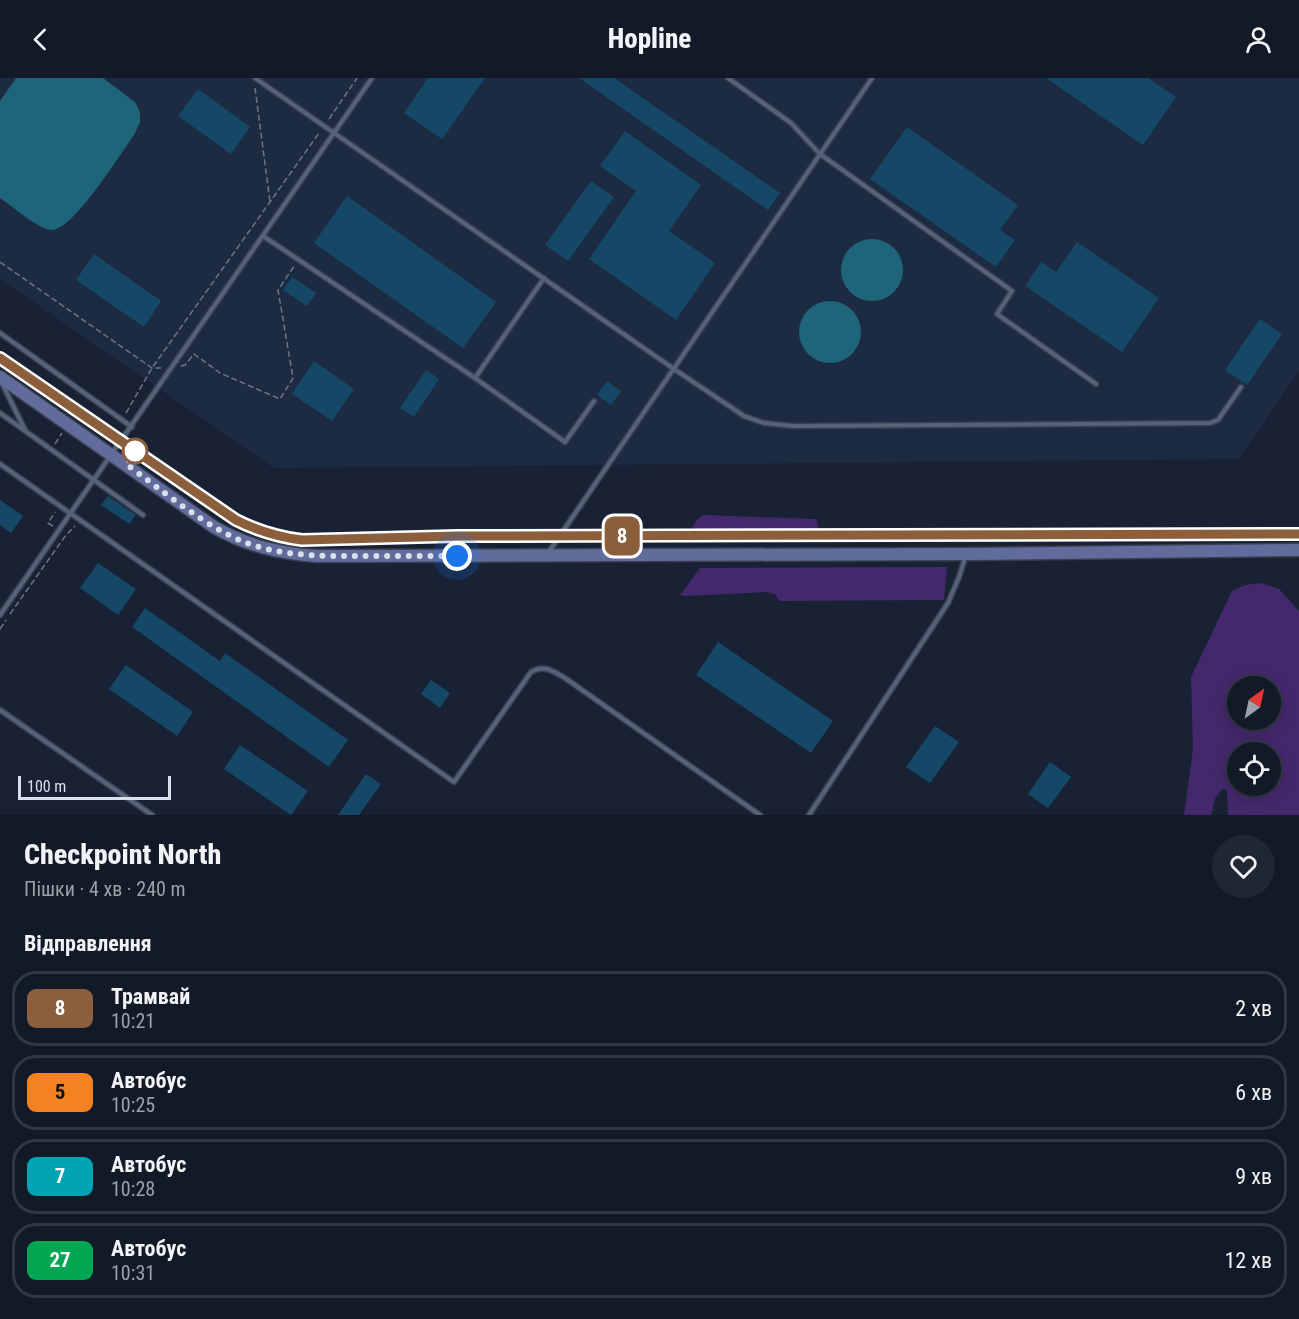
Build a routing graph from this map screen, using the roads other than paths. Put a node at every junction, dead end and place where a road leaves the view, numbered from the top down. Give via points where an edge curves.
1 (255, 78) edge
2 (372, 78) edge
3 (728, 78) edge
4 (872, 78) edge
5 (334, 133) junction
6 (820, 154) junction
7 (263, 236) junction
8 (544, 278) junction
9 (0, 333) edge
10 (674, 369) junction
11 (0, 378) edge
12 (475, 378) junction
13 (1096, 384) dead end
14 (1241, 387) dead end
15 (594, 401) dead end
16 (0, 413) edge
17 (132, 426) junction
18 (26, 432) junction
19 (112, 455) junction
20 (0, 464) edge
21 (94, 480) junction
22 (71, 512) junction
23 (143, 515) dead end
24 (1299, 550) edge
25 (966, 554) junction
26 (546, 556) junction
27 (0, 615) edge
28 (0, 710) edge
29 (152, 815) edge
30 (760, 815) edge
31 (809, 815) edge

1 - 5 lane
2 - 5 lane
3 - 6 lane via 791,123
4 - 6 lane
5 - 7 lane
5 - 8 lane
6 - 10 lane
6 - 13 lane via 1012,291 997,314
7 - 12 lane
7 - 17 lane
8 - 10 lane
8 - 12 lane
9 - 17 lane
10 - 14 lane via 744,416 793,426 1210,423 1218,420
10 - 26 lane
11 - 18 lane
11 - 19 street
12 - 15 lane via 565,442
16 - 18 lane
17 - 19 lane
18 - 21 lane
19 - 21 lane
19 - 26 street via 214,527 272,551 316,556
20 - 22 lane
21 - 22 lane
21 - 23 lane
22 - 27 lane
22 - 30 lane via 454,782 531,672 545,668 565,678
24 - 25 street
25 - 26 street
25 - 31 lane via 948,603
28 - 29 lane

